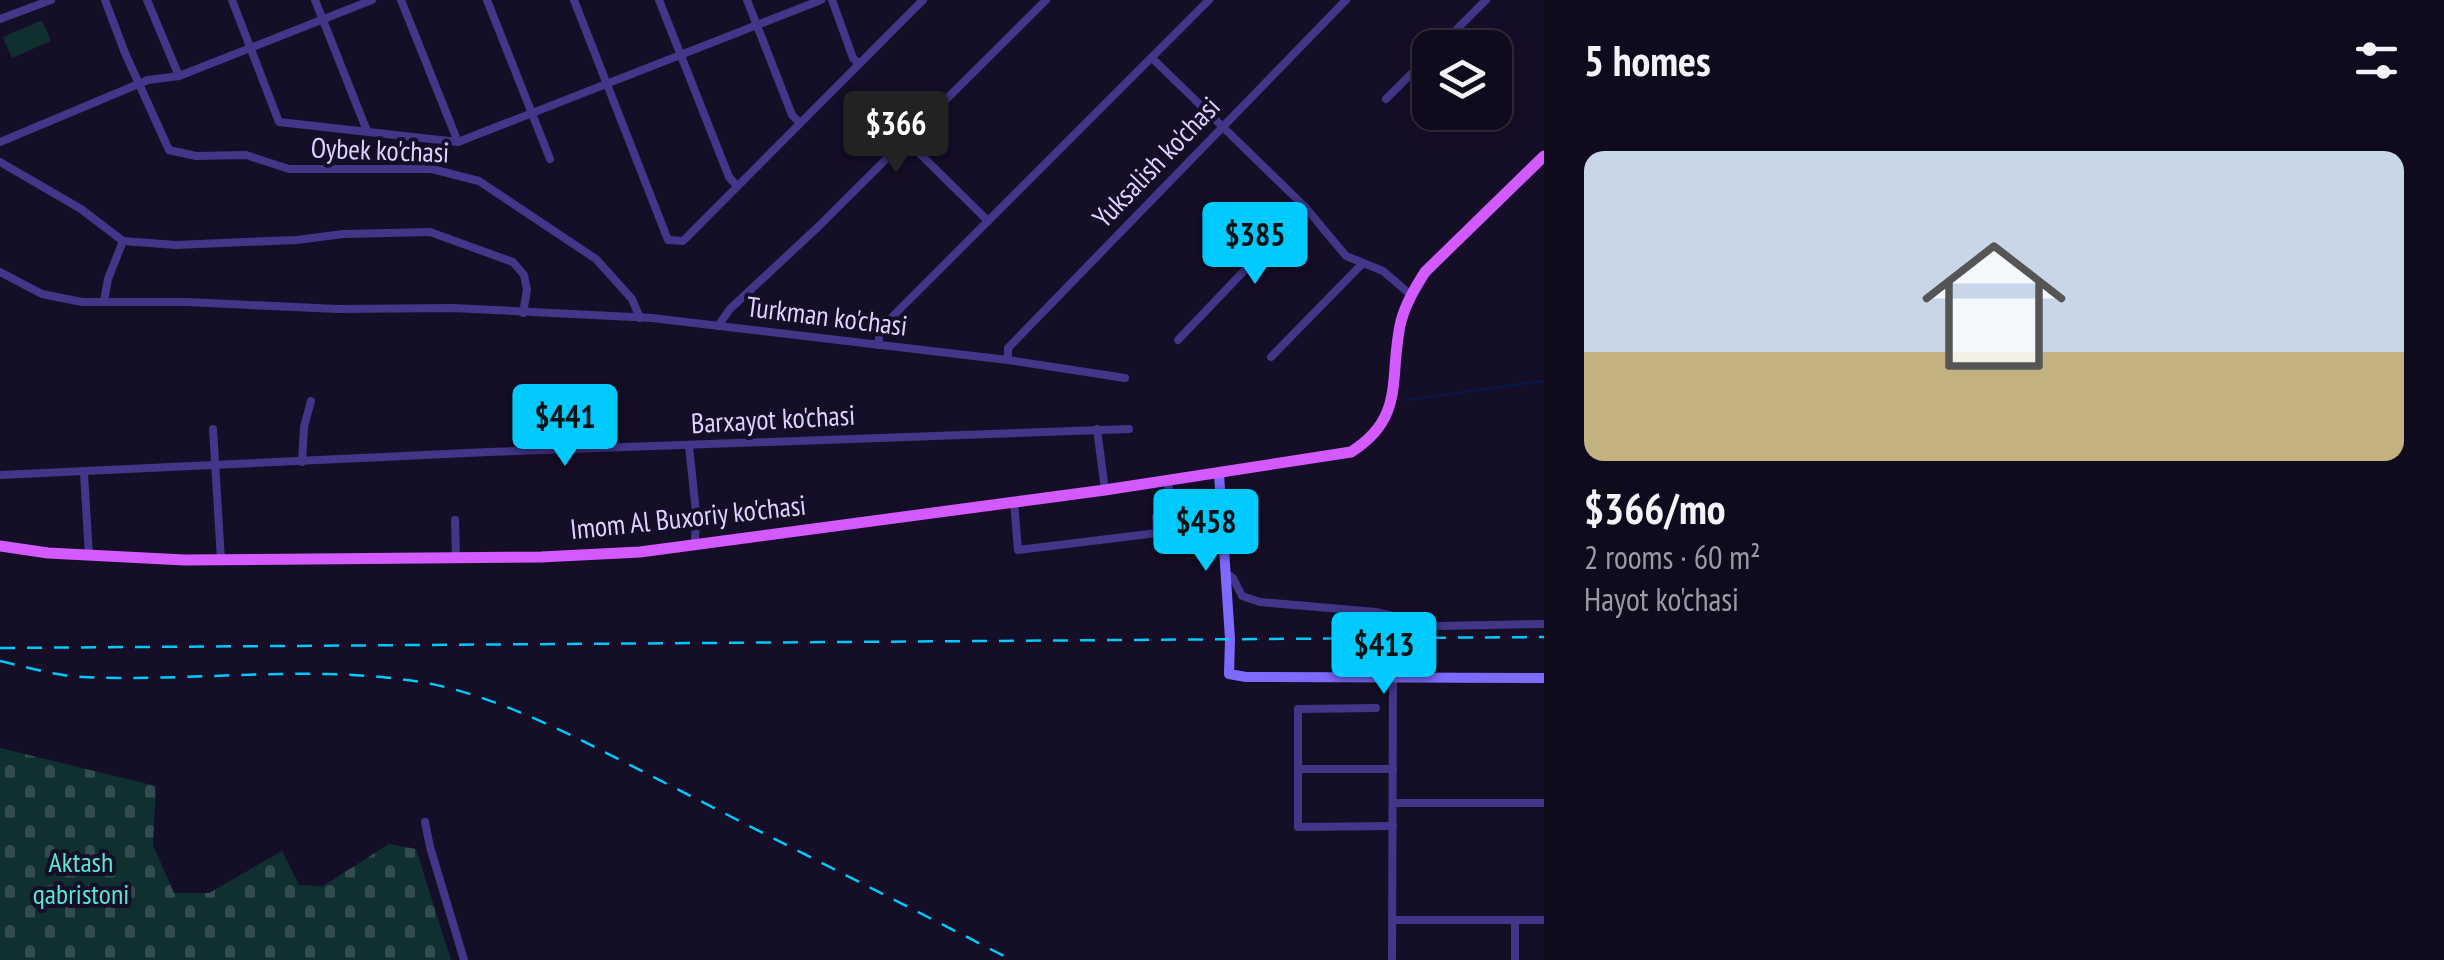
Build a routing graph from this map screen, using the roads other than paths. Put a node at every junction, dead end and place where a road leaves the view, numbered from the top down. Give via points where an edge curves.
1 (51, 0) edge
2 (105, 0) edge
3 (147, 0) edge
4 (232, 0) edge
5 (315, 0) edge
6 (372, 0) edge
7 (402, 0) edge
8 (487, 0) edge
9 (574, 0) edge
10 (660, 0) edge
11 (746, 0) edge
12 (821, 0) edge
13 (832, 0) edge
14 (1046, 0) edge
15 (1209, 0) edge
16 (1346, 0) edge
17 (1486, 0) edge
18 (921, 1) edge
19 (322, 19) junction
20 (0, 20) edge
21 (757, 25) junction
22 (1456, 30) edge
23 (251, 47) junction
24 (681, 55) junction
25 (1152, 58) junction
26 (859, 64) junction
27 (1412, 73) edge
28 (178, 76) junction
29 (138, 84) junction
30 (607, 84) junction
31 (1386, 99) dead end
32 (532, 113) junction
33 (800, 123) junction
34 (1223, 125) junction
35 (367, 131) junction
36 (906, 140) junction
37 (0, 142) edge
38 (458, 142) junction
39 (1544, 156) edge
40 (550, 159) dead end
41 (0, 162) edge
42 (737, 186) junction
43 (1305, 208) junction
44 (988, 221) junction
45 (123, 242) junction
46 (1363, 263) junction
47 (0, 272) edge
48 (1410, 296) junction
49 (104, 301) junction
50 (523, 312) junction
51 (640, 318) junction
52 (718, 326) junction
53 (1178, 340) dead end
54 (878, 346) junction
55 (1271, 357) dead end
56 (1008, 360) junction
57 (1125, 378) dead end
58 (311, 401) dead end
59 (1128, 428) dead end
60 (213, 429) dead end
61 (1098, 429) junction
62 (689, 446) junction
63 (302, 462) junction
64 (215, 467) junction
65 (84, 472) junction
66 (1219, 474) junction
67 (0, 476) edge
68 (1168, 481) junction
69 (1105, 490) junction
70 (1014, 502) junction
71 (455, 520) dead end
72 (695, 544) junction
73 (0, 546) edge
74 (89, 556) junction
75 (456, 558) junction
76 (221, 560) junction
77 (1226, 573) junction
78 (1544, 624) edge
79 (1393, 678) junction
80 (1544, 678) edge
81 (1376, 708) dead end
82 (1298, 769) junction
83 (1393, 769) junction
84 (1393, 803) junction
85 (1544, 803) edge
86 (426, 822) dead end
87 (1393, 826) junction
88 (1392, 920) junction
89 (1515, 920) junction
90 (1544, 920) edge
91 (464, 960) edge
92 (1392, 960) edge
93 (1515, 960) edge

1 - 20 street
2 - 29 street, Oybek ko'chasi
3 - 28 street
4 - 23 street
5 - 19 street
6 - 19 street
7 - 38 street
8 - 32 street
9 - 30 street
10 - 24 street
11 - 21 street
12 - 21 street
13 - 26 street
14 - 36 street
15 - 25 street
16 - 34 street, Yuksalish ko'chasi
17 - 22 street
18 - 26 street
19 - 23 street
19 - 35 street
21 - 24 street
21 - 33 street
23 - 28 street
23 - 35 street via 280,122
24 - 30 street
24 - 42 street
25 - 34 street
25 - 44 street
26 - 33 street
27 - 31 street
28 - 29 street
29 - 37 street
29 - 51 street, Oybek ko'chasi via 169,150 246,155 289,168 432,169 478,180 596,259
30 - 32 street
30 - 42 street via 668,240 683,241
32 - 38 street
32 - 40 street
33 - 42 street
34 - 43 street
34 - 56 street, Yuksalish ko'chasi via 1008,348
35 - 38 street
36 - 44 street
36 - 52 street
39 - 48 main road via 1449,246
41 - 45 street via 82,209
43 - 46 street via 1346,256
43 - 53 street
44 - 54 street via 892,317
45 - 49 street
45 - 50 street via 430,232 513,262 527,290
46 - 48 street
46 - 55 street
47 - 49 street, Turkman ko'chasi via 42,294
48 - 66 main road, Imom Al Buxoriy ko'chasi via 1388,414 1374,438 1351,452
49 - 50 street, Turkman ko'chasi
50 - 51 street, Turkman ko'chasi
51 - 52 street, Turkman ko'chasi
52 - 54 street, Turkman ko'chasi
54 - 56 street, Turkman ko'chasi
56 - 57 street, Turkman ko'chasi
58 - 63 street
59 - 61 street, Barxayot ko'chasi
60 - 64 street
61 - 62 street, Barxayot ko'chasi
61 - 69 street
62 - 63 street, Barxayot ko'chasi
62 - 72 street
63 - 64 street, Barxayot ko'chasi
64 - 65 street, Barxayot ko'chasi
64 - 76 street
65 - 67 street, Barxayot ko'chasi
65 - 74 street
66 - 68 main road, Imom Al Buxoriy ko'chasi
66 - 77 street
68 - 69 main road, Imom Al Buxoriy ko'chasi
68 - 70 street via 1171,506 1156,516 1157,533 1018,550
69 - 70 main road, Imom Al Buxoriy ko'chasi
70 - 72 main road, Imom Al Buxoriy ko'chasi
71 - 75 street
72 - 75 main road, Imom Al Buxoriy ko'chasi
73 - 74 main road, Imom Al Buxoriy ko'chasi
74 - 76 main road, Imom Al Buxoriy ko'chasi
75 - 76 main road, Imom Al Buxoriy ko'chasi
77 - 78 street via 1242,596 1260,602 1376,612 1437,626
77 - 79 street via 1229,674
79 - 80 street
79 - 83 street
81 - 82 street via 1298,709
82 - 83 street
82 - 87 street via 1298,827
83 - 84 street
84 - 85 street
84 - 87 street
86 - 91 street
87 - 88 street
88 - 89 street
88 - 92 street
89 - 90 street
89 - 93 street

